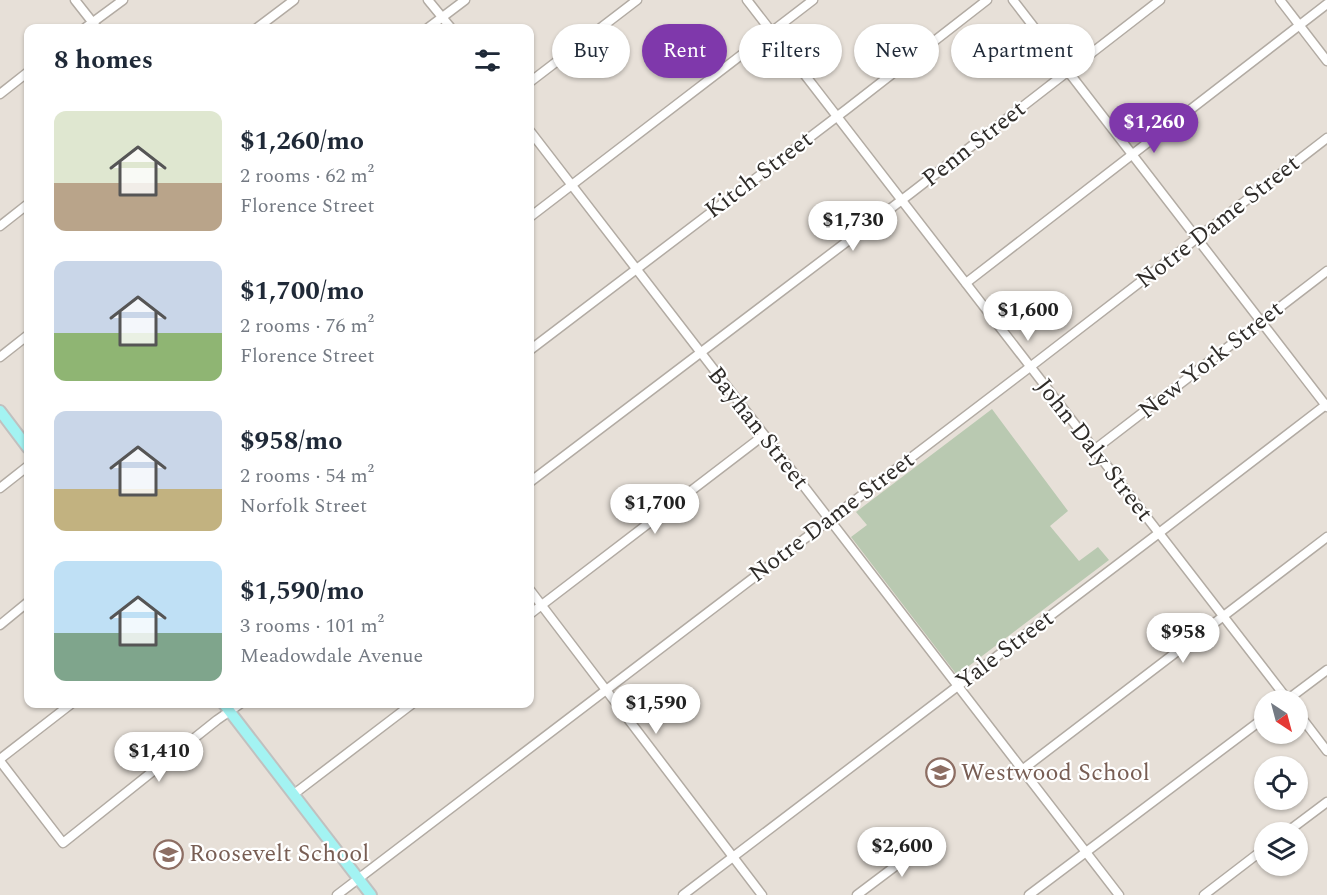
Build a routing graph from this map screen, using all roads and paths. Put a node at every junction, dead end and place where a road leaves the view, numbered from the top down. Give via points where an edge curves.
1 (75, 0) edge
2 (123, 0) edge
3 (294, 0) edge
4 (428, 0) edge
5 (465, 0) edge
6 (637, 0) edge
7 (747, 0) edge
8 (813, 0) edge
9 (987, 0) edge
10 (1013, 0) edge
11 (1160, 0) edge
12 (1280, 0) edge
13 (1327, 4) edge
14 (442, 18) junction
15 (90, 24) edge
16 (95, 24) edge
17 (262, 24) edge
18 (434, 24) edge
19 (447, 24) edge
20 (765, 24) edge
21 (782, 24) edge
22 (1032, 24) edge
23 (1299, 26) junction
24 (1095, 50) edge
25 (739, 56) edge
26 (1327, 61) edge
27 (24, 75) edge
28 (807, 78) edge
29 (1059, 78) edge
30 (1073, 78) edge
31 (534, 79) edge
32 (0, 94) edge
33 (837, 116) junction
34 (534, 136) edge
35 (1327, 138) edge
36 (1132, 154) junction
37 (571, 185) junction
38 (901, 199) junction
39 (24, 207) edge
40 (534, 214) edge
41 (0, 226) edge
42 (1197, 238) junction
43 (635, 269) junction
44 (1327, 271) edge
45 (966, 283) junction
46 (1261, 321) junction
47 (24, 338) edge
48 (534, 347) edge
49 (700, 352) junction
50 (0, 357) edge
51 (1030, 367) junction
52 (1326, 405) edge
53 (0, 411) edge
54 (764, 435) junction
55 (24, 443) edge
56 (1094, 450) junction
57 (24, 469) edge
58 (534, 479) edge
59 (0, 488) edge
60 (828, 520) junction
61 (1159, 533) junction
62 (1327, 537) edge
63 (534, 595) edge
64 (24, 605) edge
65 (541, 605) junction
66 (534, 611) edge
67 (1223, 617) junction
68 (0, 625) edge
69 (1327, 670) edge
70 (957, 686) junction
71 (605, 689) junction
72 (1279, 690) edge
73 (1300, 690) edge
74 (66, 708) edge
75 (226, 708) edge
76 (228, 708) edge
77 (407, 708) edge
78 (1254, 726) edge
79 (1308, 726) edge
80 (1327, 752) edge
81 (0, 760) edge
82 (1022, 770) junction
83 (294, 794) junction
84 (1327, 802) edge
85 (1300, 822) edge
86 (930, 840) dead end
87 (1086, 853) junction
88 (733, 857) junction
89 (1254, 857) edge
90 (358, 879) junction
91 (337, 895) edge
92 (371, 895) edge
93 (683, 895) edge
94 (762, 895) edge
95 (857, 895) edge
96 (1029, 895) edge
97 (1119, 895) edge
98 (1204, 895) edge

1 - 15 street
2 - 16 street
3 - 17 street
4 - 14 street
5 - 14 street
6 - 31 street
7 - 20 street, John Daly Street
8 - 21 street
9 - 33 street, Kitch Street
10 - 22 street
11 - 24 street, Penn Street
12 - 23 street
13 - 23 street
14 - 18 street
14 - 19 street
23 - 26 street
23 - 36 street
25 - 37 street
27 - 32 street
28 - 33 street, John Daly Street
29 - 38 street, Penn Street
30 - 36 street
33 - 38 street, John Daly Street
33 - 43 street, Kitch Street
34 - 37 street, Bayhan Street
35 - 42 street, Notre Dame Street
36 - 42 street
36 - 45 street
37 - 40 street
37 - 43 street, Bayhan Street
38 - 45 street, John Daly Street
38 - 49 street, Penn Street
39 - 41 street
42 - 46 street
42 - 51 street, Notre Dame Street
43 - 48 street, Kitch Street
43 - 49 street, Bayhan Street
44 - 46 street, New York Street
45 - 51 street, John Daly Street
46 - 52 street
46 - 56 street, New York Street
47 - 50 street
49 - 54 street, Bayhan Street
49 - 58 street, Penn Street
51 - 56 street, John Daly Street
51 - 60 street, Notre Dame Street
52 - 61 street, Yale Street
53 - 55 main road
54 - 60 street, Bayhan Street
54 - 65 street
56 - 61 street, John Daly Street
57 - 59 street
60 - 70 street, Bayhan Street
60 - 71 street, Notre Dame Street
61 - 67 street, John Daly Street
61 - 70 street, Yale Street
62 - 67 street
63 - 65 street
64 - 68 street
65 - 66 street
65 - 71 street
67 - 72 street, John Daly Street
67 - 82 street
69 - 73 street
70 - 82 street, Bayhan Street
70 - 88 street, Yale Street
71 - 88 street
71 - 90 street, Notre Dame Street
74 - 81 street
75 - 81 street via 63,843
76 - 83 main road
77 - 83 street
78 - 87 street
79 - 80 street
82 - 87 street, Bayhan Street
83 - 90 main road
84 - 85 street
86 - 95 street
87 - 96 street
87 - 97 street, Bayhan Street
88 - 93 street, Yale Street
88 - 94 street
89 - 98 street
90 - 91 street, Notre Dame Street
90 - 92 main road

